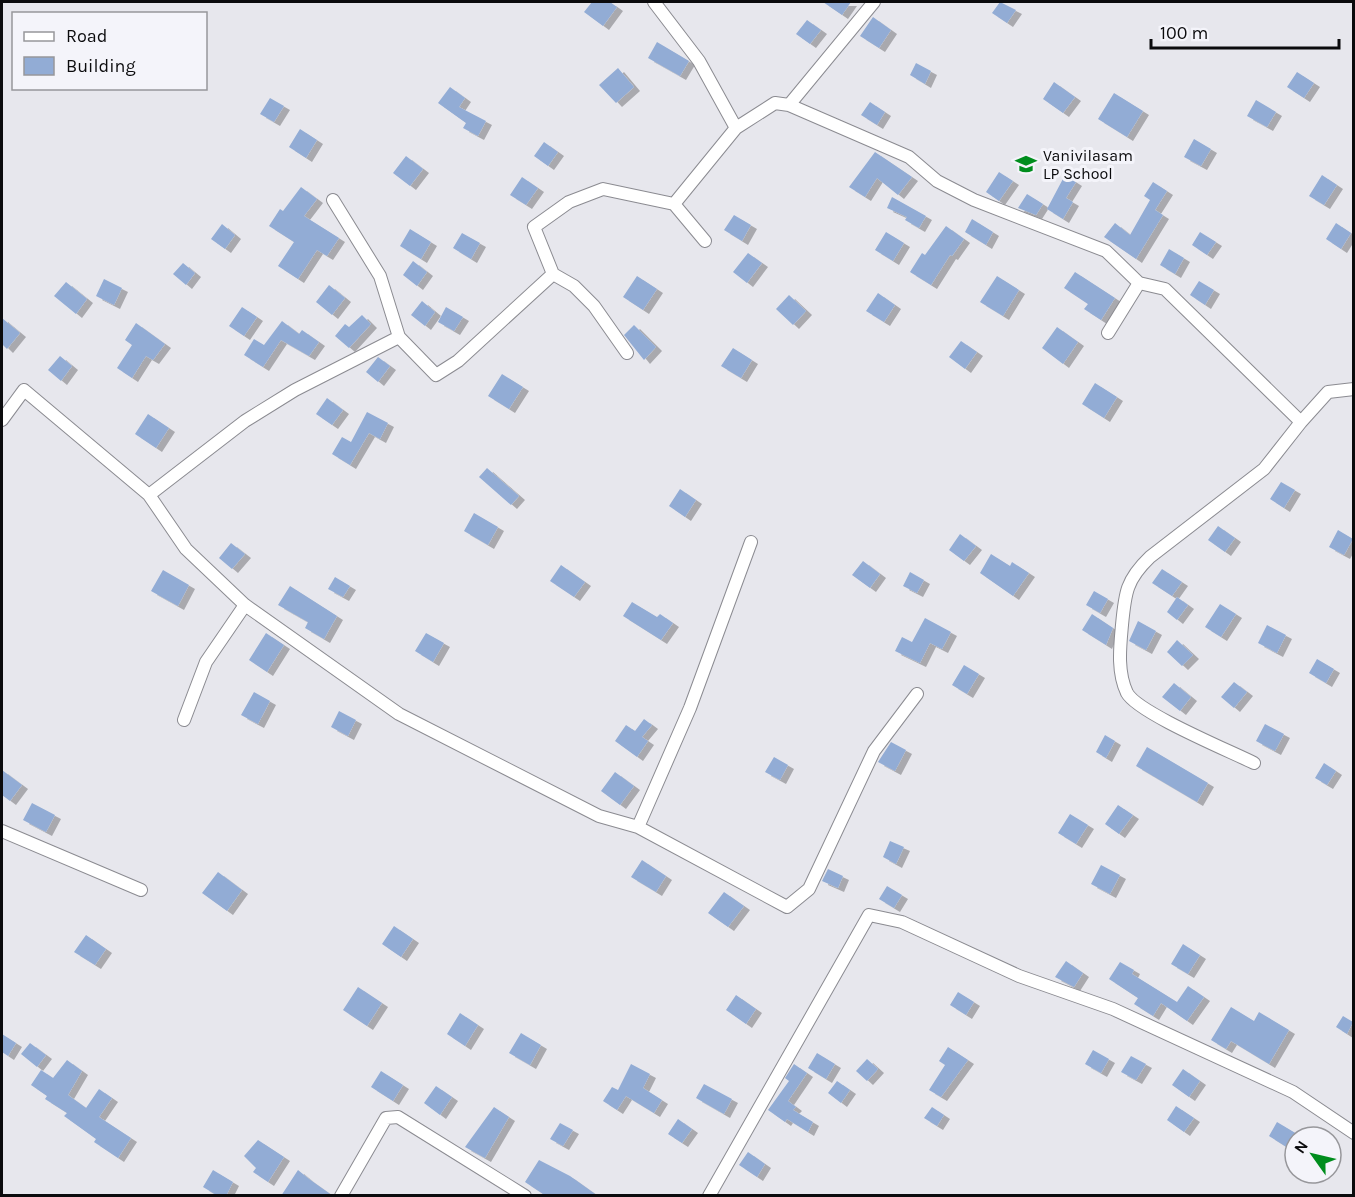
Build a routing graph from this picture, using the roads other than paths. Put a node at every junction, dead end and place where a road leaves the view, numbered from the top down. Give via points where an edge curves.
1 (654, 2) edge
2 (874, 2) edge
3 (789, 105) junction
4 (736, 128) junction
5 (333, 200) dead end
6 (674, 204) junction
7 (705, 241) dead end
8 (553, 274) junction
9 (1139, 284) junction
10 (1108, 333) dead end
11 (399, 337) junction
12 (627, 353) dead end
13 (1353, 389) edge
14 (2, 420) edge
15 (1301, 422) junction
16 (149, 495) junction
17 (751, 542) dead end
18 (245, 605) junction
19 (917, 694) dead end
20 (184, 720) dead end
21 (1254, 763) dead end
22 (638, 827) junction
23 (2, 831) edge
24 (141, 890) dead end
25 (1353, 1133) edge
26 (341, 1196) edge
27 (525, 1196) edge
28 (709, 1196) edge

1 - 4 street via 699,61
2 - 3 street
3 - 4 street via 776,103
3 - 9 street via 909,157 937,181 974,200 1106,252
4 - 6 street
5 - 11 street via 380,276
6 - 7 street
6 - 8 street via 603,189 569,202 534,227
8 - 11 street via 458,361 436,375
8 - 12 street via 574,286 594,306
9 - 10 street
9 - 15 street via 1164,289
11 - 16 street via 295,390 245,421
13 - 15 street via 1328,392
14 - 16 street via 24,390
15 - 21 street via 1264,469 1150,556 1135,571 1125,590 1120,651 1121,677 1128,695 1148,711
16 - 18 street via 186,549
17 - 22 street via 690,708
18 - 20 street via 206,662
18 - 22 street via 399,714 599,816
19 - 22 street via 874,751 809,889 787,907
23 - 24 street
25 - 28 street via 1293,1092 1113,1009 1020,976 902,922 869,915
26 - 27 street via 386,1118 398,1117

